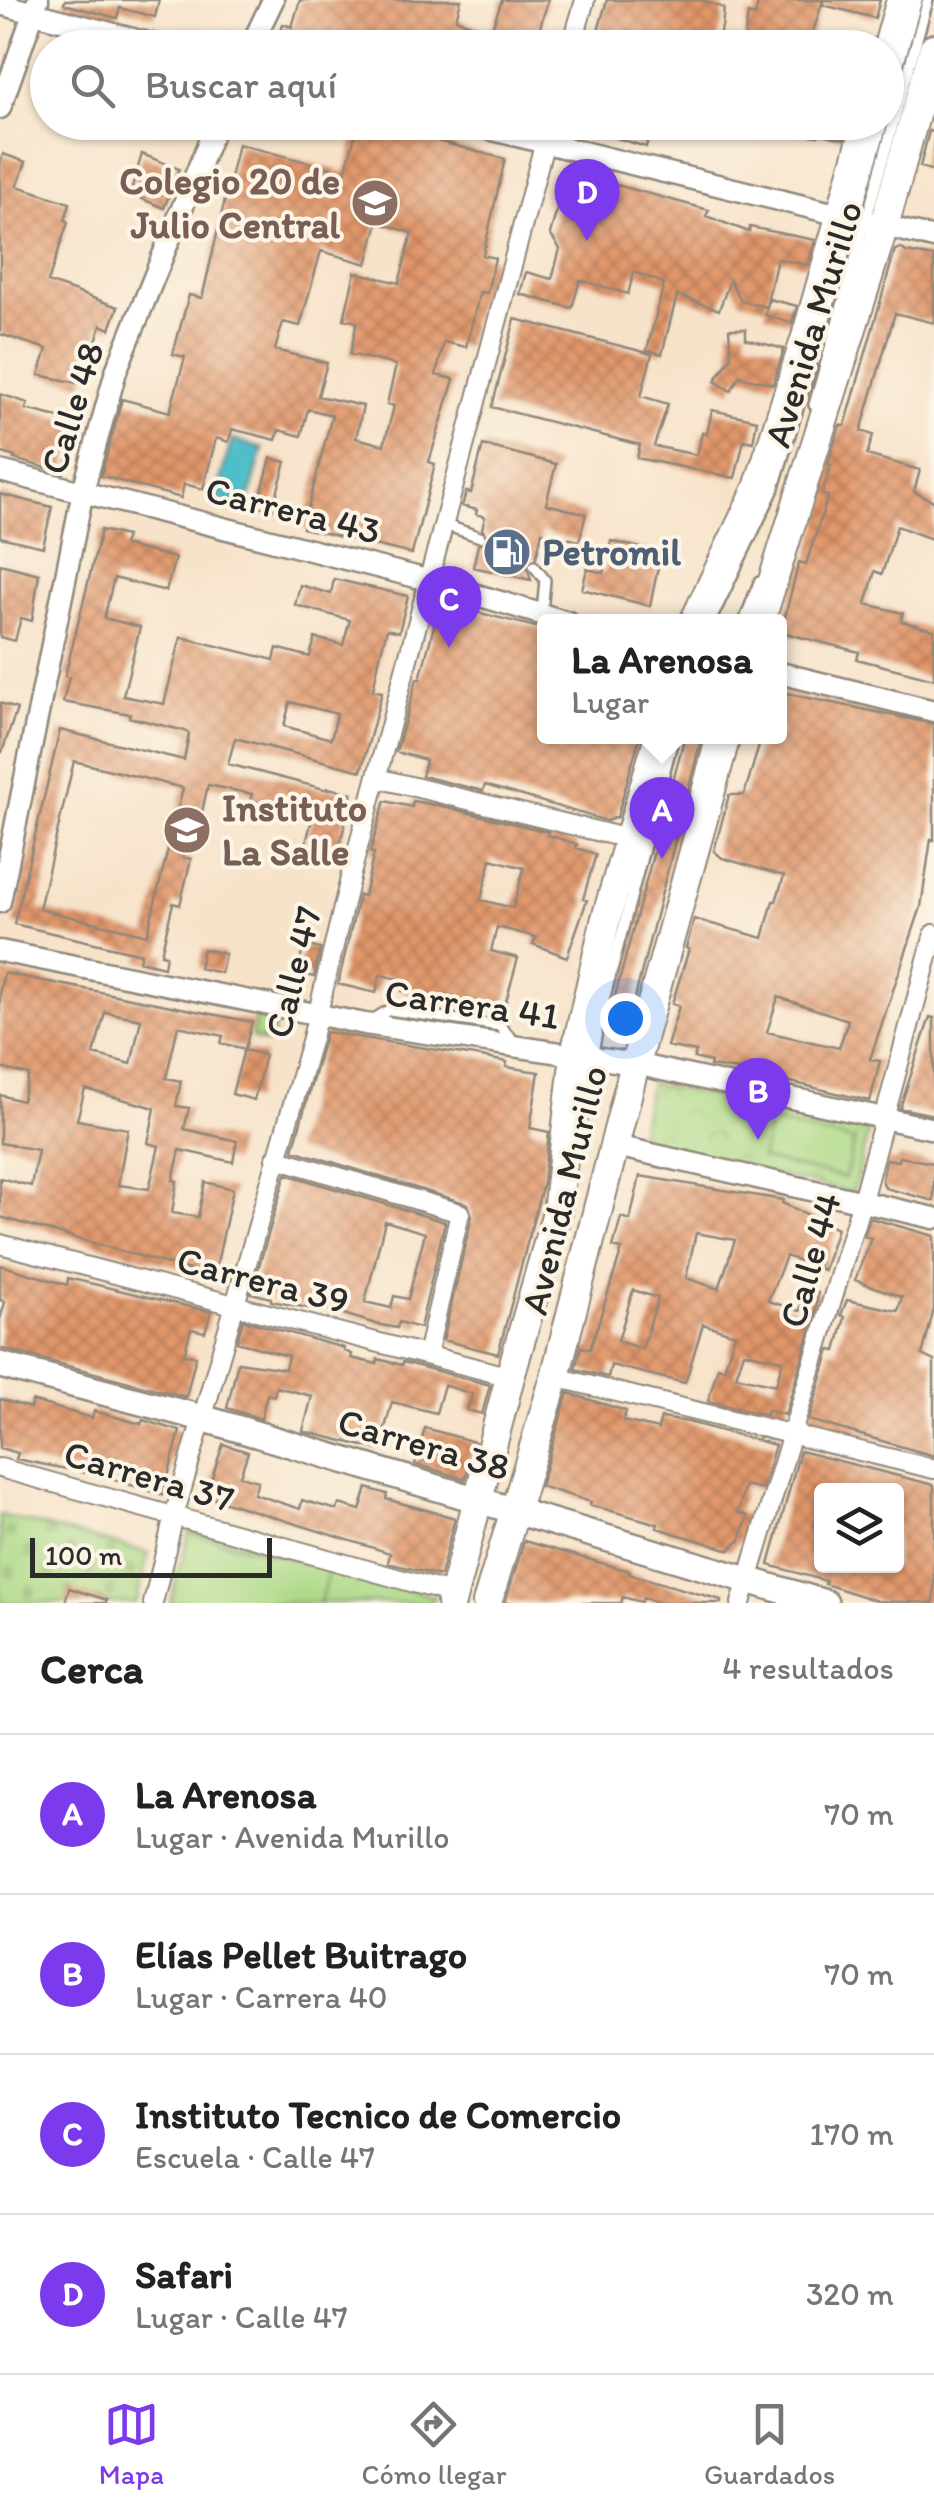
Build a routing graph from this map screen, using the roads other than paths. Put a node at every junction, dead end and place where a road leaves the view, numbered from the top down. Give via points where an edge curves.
1 (273, 0) edge
2 (585, 0) edge
3 (901, 0) edge
4 (917, 0) edge
5 (928, 0) edge
6 (0, 4) edge
7 (36, 7) edge
8 (109, 30) edge
9 (259, 30) edge
10 (576, 30) edge
11 (893, 30) edge
12 (904, 45) edge
13 (934, 48) edge
14 (904, 79) edge
15 (0, 108) edge
16 (904, 119) edge
17 (210, 140) edge
18 (529, 140) edge
19 (545, 140) edge
20 (866, 140) edge
21 (878, 140) edge
22 (886, 140) edge
23 (895, 140) edge
24 (544, 144) junction
25 (861, 221) junction
26 (934, 238) edge
27 (819, 340) dead end
28 (813, 359) dead end
29 (810, 422) dead end
30 (804, 441) dead end
31 (0, 470) edge
32 (82, 491) junction
33 (444, 525) junction
34 (480, 536) dead end
35 (770, 551) dead end
36 (534, 566) dead end
37 (764, 569) dead end
38 (430, 581) junction
39 (542, 614) joint
40 (698, 614) edge
41 (714, 614) edge
42 (747, 614) edge
43 (762, 614) edge
44 (787, 675) edge
45 (934, 712) edge
46 (657, 744) edge
47 (672, 744) edge
48 (709, 744) edge
49 (724, 744) edge
50 (377, 778) junction
51 (688, 822) dead end
52 (629, 839) junction
53 (0, 902) edge
54 (934, 934) edge
55 (0, 951) edge
56 (318, 1012) junction
57 (582, 1056) junction
58 (629, 1056) junction
59 (883, 1120) junction
60 (934, 1129) edge
61 (578, 1142) dead end
62 (616, 1146) junction
63 (276, 1158) junction
64 (571, 1196) dead end
65 (861, 1204) junction
66 (934, 1218) edge
67 (0, 1244) edge
68 (236, 1308) junction
69 (427, 1355) junction
70 (0, 1365) edge
71 (510, 1376) junction
72 (555, 1376) junction
73 (202, 1418) junction
74 (793, 1434) junction
75 (522, 1444) dead end
76 (0, 1468) edge
77 (934, 1468) edge
78 (498, 1505) junction
79 (174, 1516) junction
80 (745, 1591) edge
81 (468, 1599) edge
82 (153, 1603) edge
83 (825, 1603) edge

1 - 9 street
2 - 10 street
3 - 11 main road
4 - 12 lane
5 - 14 lane
6 - 7 street
7 - 8 street
7 - 15 street
13 - 16 main road, Avenida Murillo
17 - 32 street, Calle 48 via 116,370
18 - 24 street
19 - 24 street, Calle 47
20 - 25 main road, Avenida Murillo
21 - 25 lane
22 - 25 lane
23 - 25 main road, Avenida Murillo
24 - 25 street
24 - 33 street, Calle 47
25 - 26 street
25 - 27 lane
25 - 29 lane
25 - 40 main road, Avenida Murillo via 758,488
25 - 43 main road, Avenida Murillo
28 - 41 lane via 767,506
30 - 35 lane
31 - 32 street, Carrera 43
32 - 38 street, Carrera 43
32 - 53 street, Calle 48
33 - 34 lane
33 - 38 street, Calle 47
36 - 39 lane via 544,580
37 - 42 lane
38 - 39 street, Carrera 43
38 - 50 street, Calle 47
44 - 45 street
46 - 52 main road, Avenida Murillo
47 - 57 lane
48 - 51 lane
49 - 58 main road, Avenida Murillo
50 - 52 street
50 - 56 street, Calle 47
52 - 57 main road, Avenida Murillo
54 - 59 street, Calle 44
55 - 56 street, Carrera 41
56 - 57 street, Carrera 41
56 - 63 street, Calle 47
57 - 58 street, Carrera 41
57 - 61 lane
57 - 71 main road, Avenida Murillo via 557,1212
58 - 59 street, Carrera 41
58 - 62 main road, Avenida Murillo
58 - 75 lane
59 - 60 street, Carrera 41
59 - 65 street, Calle 44
62 - 65 street
62 - 72 main road, Avenida Murillo
63 - 68 street, Calle 47
63 - 69 street via 460,1213
64 - 78 lane
65 - 66 street
65 - 74 street, Calle 44
67 - 68 street, Carrera 39
68 - 69 street, Carrera 39
68 - 73 street, Calle 47
69 - 71 street, Carrera 39
70 - 73 main road, Carrera 38
71 - 78 main road, Avenida Murillo
72 - 74 street
72 - 78 main road, Avenida Murillo
73 - 78 main road, Carrera 38
73 - 79 street, Calle 47
74 - 77 street
74 - 80 street, Calle 44
76 - 79 street, Carrera 37
78 - 80 main road, Carrera 38
78 - 81 main road, Avenida Murillo
79 - 81 street, Carrera 37
79 - 82 street, Calle 47
80 - 83 main road, Carrera 38

